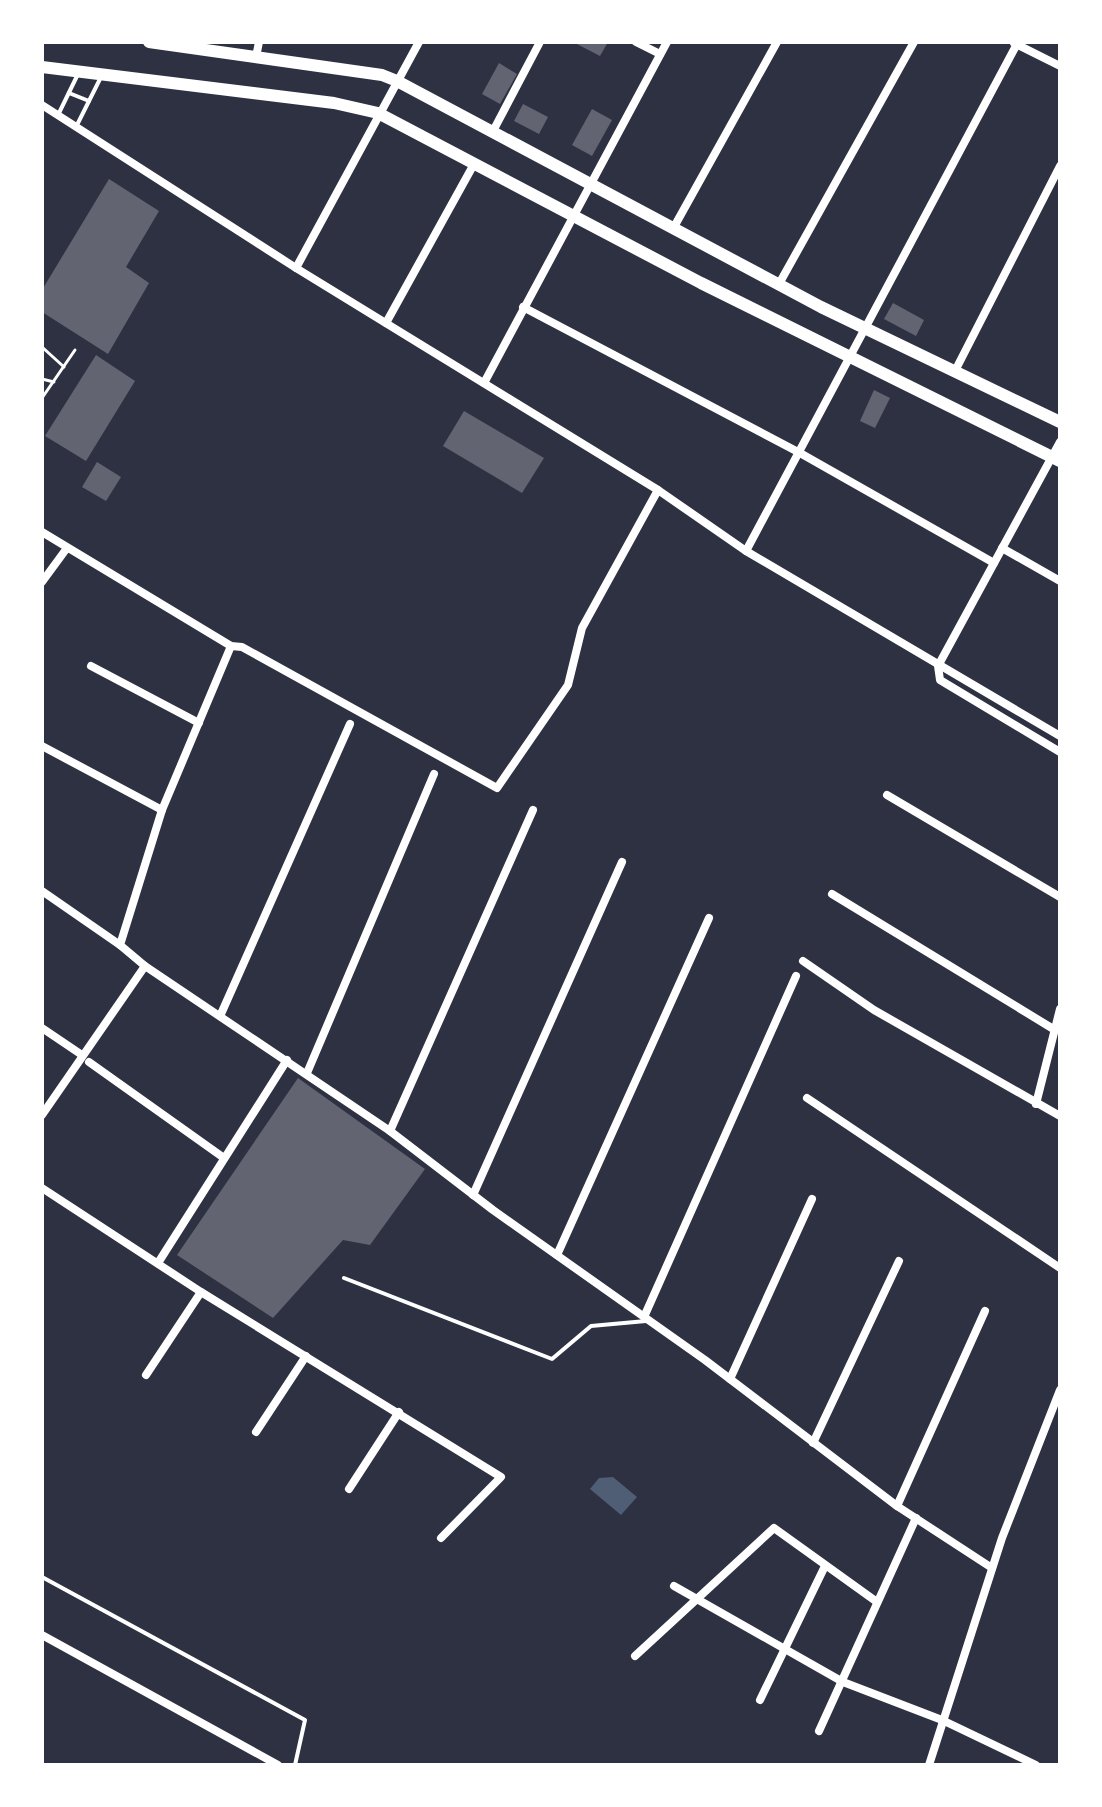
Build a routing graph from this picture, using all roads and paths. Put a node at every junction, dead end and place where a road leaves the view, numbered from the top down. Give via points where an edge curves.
1 (149, 42) edge
2 (259, 42) edge
3 (419, 42) edge
4 (540, 42) edge
5 (636, 42) edge
6 (667, 42) edge
7 (777, 42) edge
8 (914, 42) edge
9 (1014, 43) edge
10 (660, 54) junction
11 (256, 57) junction
12 (1060, 66) edge
13 (42, 67) edge
14 (73, 70) junction
15 (102, 74) junction
16 (42, 75) edge
17 (397, 81) junction
18 (69, 92) junction
19 (89, 101) junction
20 (42, 105) edge
21 (378, 113) junction
22 (57, 115) junction
23 (75, 127) junction
24 (492, 133) junction
25 (474, 164) junction
26 (1060, 166) edge
27 (589, 186) junction
28 (572, 215) junction
29 (674, 227) junction
30 (296, 268) junction
31 (779, 284) junction
32 (523, 307) junction
33 (386, 323) junction
34 (866, 329) junction
35 (42, 347) edge
36 (75, 350) dead end
37 (852, 357) junction
38 (64, 367) junction
39 (955, 371) junction
40 (42, 379) edge
41 (54, 382) junction
42 (484, 383) junction
43 (42, 398) edge
44 (1060, 422) edge
45 (1060, 442) edge
46 (800, 453) junction
47 (1056, 459) edge
48 (658, 490) junction
49 (42, 532) edge
50 (67, 548) junction
51 (1002, 548) junction
52 (746, 551) junction
53 (994, 563) junction
54 (1060, 581) edge
55 (42, 582) edge
56 (231, 646) junction
57 (91, 666) dead end
58 (938, 666) junction
59 (199, 723) junction
60 (350, 724) dead end
61 (1060, 736) edge
62 (42, 746) edge
63 (1059, 750) edge
64 (434, 774) dead end
65 (887, 795) dead end
66 (162, 810) junction
67 (533, 810) dead end
68 (622, 862) dead end
69 (42, 891) edge
70 (832, 894) dead end
71 (1060, 897) edge
72 (709, 918) dead end
73 (120, 945) junction
74 (803, 961) dead end
75 (145, 966) junction
76 (796, 976) dead end
77 (1060, 1009) edge
78 (221, 1014) junction
79 (42, 1028) edge
80 (1055, 1030) junction
81 (86, 1059) junction
82 (287, 1060) junction
83 (307, 1073) junction
84 (807, 1098) dead end
85 (1036, 1104) junction
86 (42, 1115) edge
87 (1060, 1116) edge
88 (390, 1131) junction
89 (224, 1158) junction
90 (42, 1188) edge
91 (473, 1195) junction
92 (812, 1199) dead end
93 (557, 1255) junction
94 (899, 1261) dead end
95 (158, 1263) junction
96 (1060, 1268) edge
97 (344, 1278) dead end
98 (201, 1292) junction
99 (985, 1311) dead end
100 (647, 1319) junction
101 (306, 1356) junction
102 (146, 1375) dead end
103 (730, 1379) junction
104 (1060, 1390) edge
105 (399, 1412) junction
106 (256, 1432) dead end
107 (813, 1443) junction
108 (349, 1489) dead end
109 (897, 1506) junction
110 (916, 1518) junction
111 (441, 1538) dead end
112 (825, 1566) junction
113 (992, 1568) junction
114 (42, 1577) edge
115 (674, 1586) dead end
116 (697, 1599) junction
117 (877, 1602) junction
118 (42, 1635) edge
119 (785, 1651) junction
120 (635, 1656) dead end
121 (843, 1682) junction
122 (760, 1700) dead end
123 (942, 1720) junction
124 (819, 1731) dead end
125 (278, 1765) edge
126 (295, 1765) edge
127 (929, 1765) edge
128 (1036, 1765) edge

1 - 11 main road
2 - 11 street
3 - 17 street
4 - 24 street
5 - 10 street
6 - 10 street
7 - 29 street
8 - 31 street
9 - 12 street
9 - 34 street
10 - 27 street
11 - 17 main road
13 - 14 main road
14 - 15 main road
14 - 16 main road
14 - 18 lane
15 - 19 lane
15 - 21 main road
17 - 21 street
17 - 24 main road
18 - 19 lane
18 - 22 lane
19 - 23 lane
20 - 22 street
21 - 25 main road
21 - 30 street
22 - 23 street
23 - 30 street
24 - 27 main road
25 - 28 main road
25 - 33 street
26 - 39 street
27 - 28 street
27 - 29 main road
28 - 32 street
28 - 37 main road
29 - 31 main road
30 - 33 street
31 - 34 main road
32 - 42 street
32 - 46 street
33 - 42 street
34 - 37 street
34 - 39 main road
35 - 38 path
36 - 38 path
37 - 46 street
37 - 47 main road
38 - 41 path
39 - 44 main road
40 - 41 path
41 - 43 path
42 - 48 street
45 - 47 street
46 - 52 street
46 - 53 street
47 - 51 street
48 - 52 street
48 - 56 street via 582,628 568,685 497,788 242,647
49 - 50 street
50 - 55 street
50 - 56 street
51 - 53 street
51 - 54 street
52 - 58 street
53 - 58 street
56 - 59 street
57 - 59 street
58 - 61 street
58 - 63 street via 940,680
59 - 66 street
60 - 78 street
62 - 66 street
64 - 83 street
65 - 71 street
66 - 73 street
67 - 88 street
68 - 91 street
69 - 73 street
70 - 80 street
72 - 93 street
73 - 75 street
74 - 85 street via 874,1010
75 - 78 street
75 - 81 street
76 - 100 street
77 - 80 street
78 - 82 street
79 - 81 street
80 - 85 street
81 - 86 street
81 - 89 street
82 - 83 street
82 - 89 street
83 - 88 street
84 - 96 street
85 - 87 street
88 - 91 street
89 - 95 street
90 - 95 street
91 - 93 street
92 - 103 street
93 - 100 street
94 - 107 street
95 - 98 street
97 - 100 lane via 552,1359 591,1326
98 - 101 street
98 - 102 street
99 - 109 street
100 - 103 street
101 - 105 street
101 - 106 street
103 - 107 street
104 - 113 street
105 - 108 street
105 - 111 street via 501,1477
107 - 109 street
109 - 110 street
110 - 113 street
110 - 117 street
112 - 116 street via 774,1528
112 - 117 street
112 - 119 street
113 - 123 street
114 - 126 lane via 305,1720
115 - 116 street
116 - 119 street
116 - 120 street
117 - 121 street
118 - 125 street
119 - 121 street
119 - 122 street
121 - 123 street
121 - 124 street
123 - 127 street
123 - 128 street

